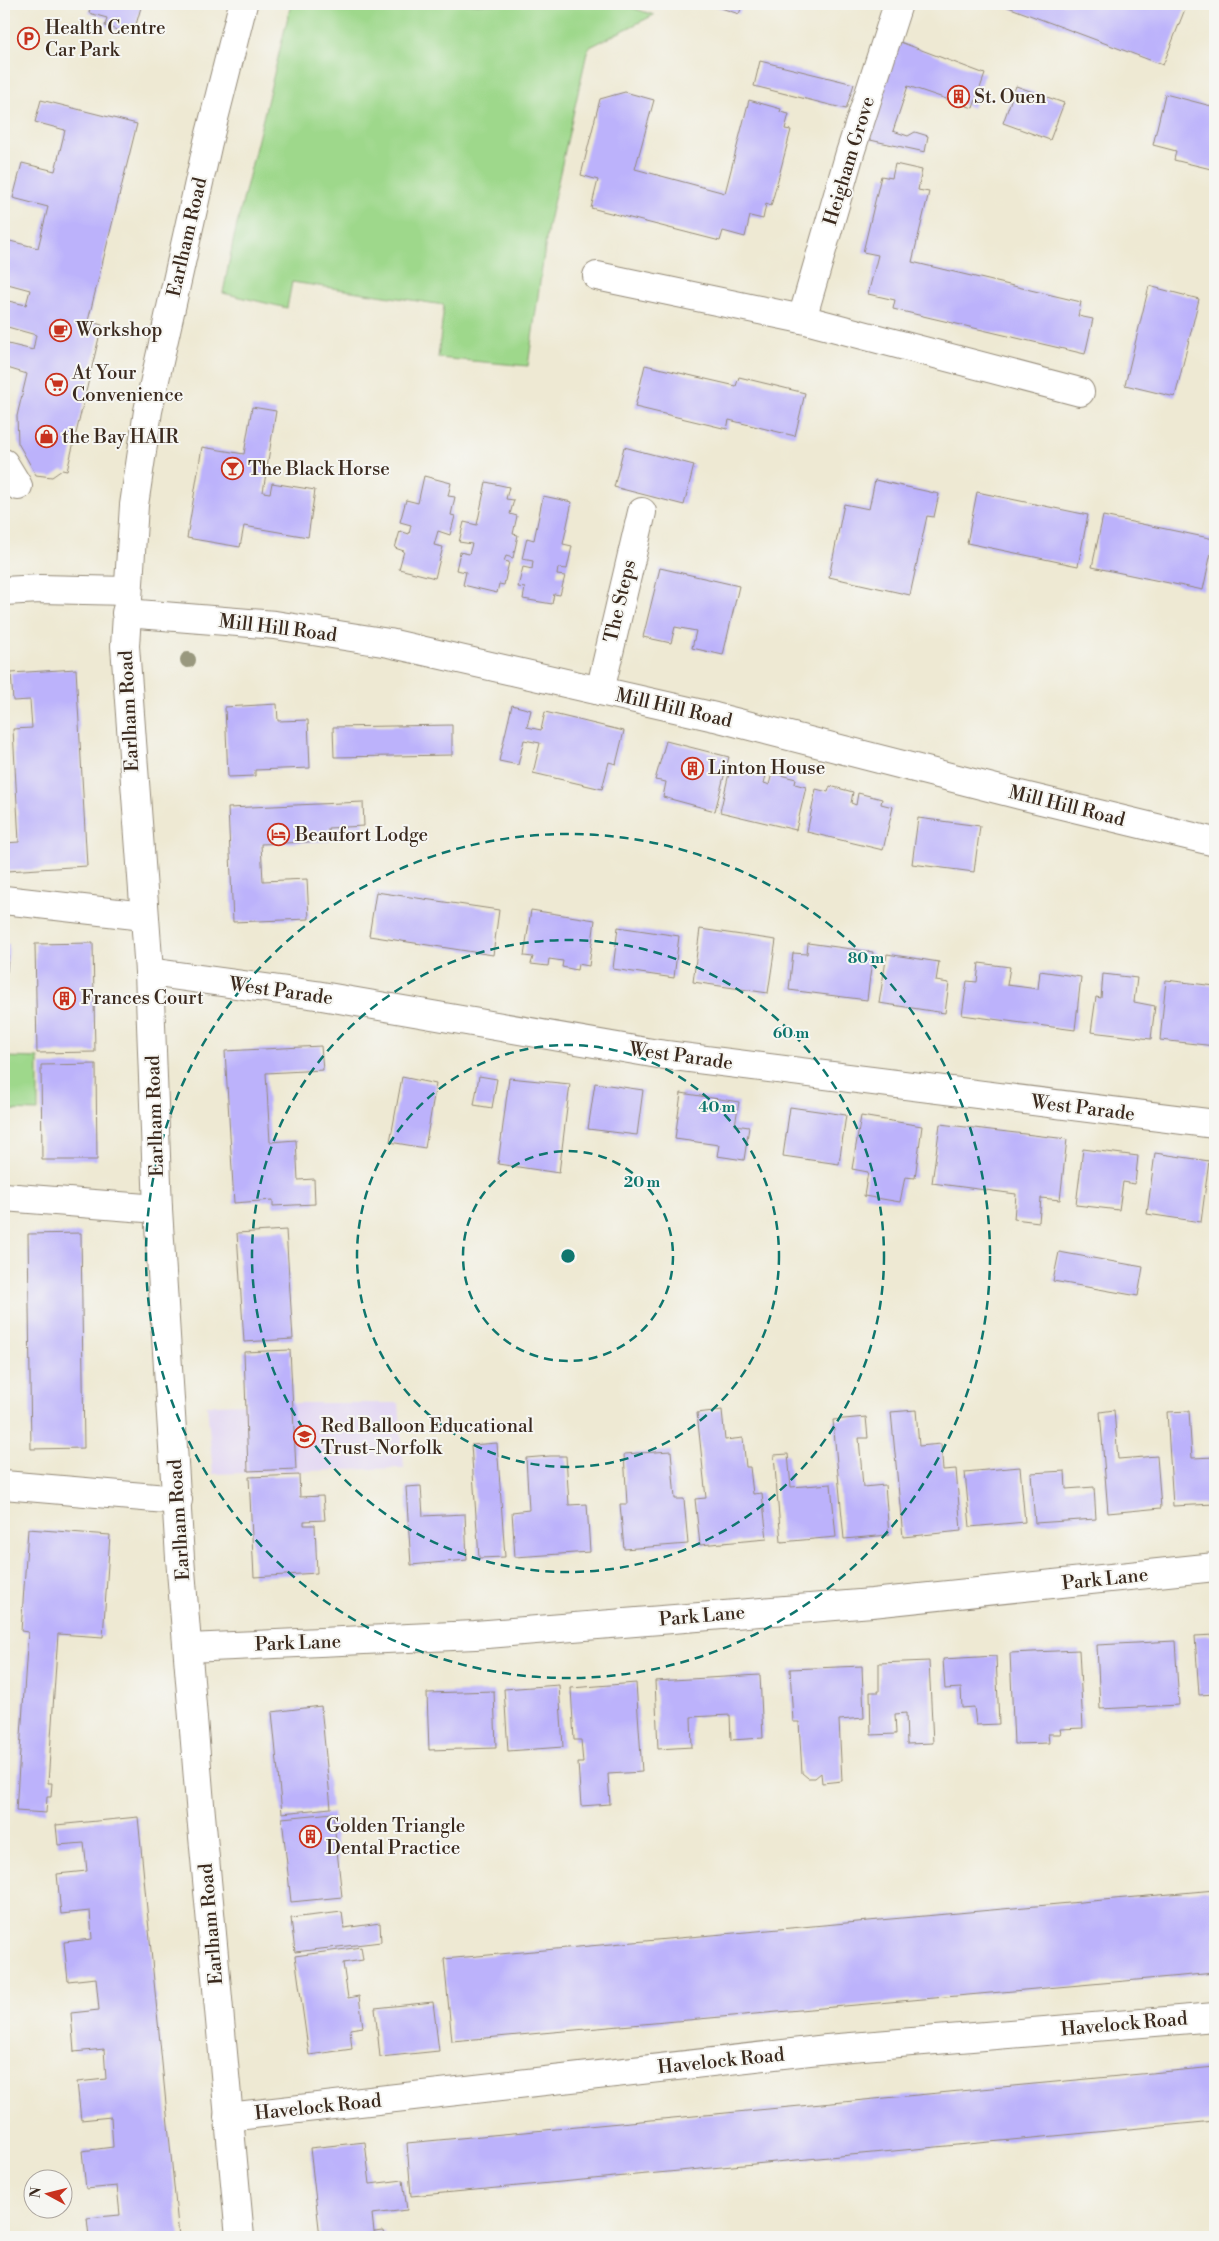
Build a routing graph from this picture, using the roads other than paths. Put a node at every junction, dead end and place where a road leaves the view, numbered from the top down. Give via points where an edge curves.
1 (242, 4) edge
2 (898, 4) edge
3 (597, 276) dead end
4 (802, 319) junction
5 (1080, 392) dead end
6 (4, 463) edge
7 (18, 486) dead end
8 (642, 512) dead end
9 (4, 591) edge
10 (127, 602) junction
11 (600, 691) junction
12 (1215, 842) edge
13 (4, 900) edge
14 (144, 916) junction
15 (149, 972) junction
16 (1215, 1124) edge
17 (4, 1197) edge
18 (158, 1209) junction
19 (4, 1485) edge
20 (178, 1500) junction
21 (1215, 1567) edge
22 (188, 1648) junction
23 (1215, 2017) edge
24 (228, 2117) junction
25 (240, 2237) edge

1 - 10 street, Earlham Road via 148,411 134,505
2 - 4 street, Heigham Grove via 885,38
3 - 4 street
4 - 5 street
6 - 7 street
8 - 11 street, The Steps
9 - 10 street, Mill Hill Road via 40,588
10 - 11 street, Mill Hill Road via 371,640
10 - 14 street, Earlham Road via 125,646
11 - 12 street, Mill Hill Road
13 - 14 street
14 - 15 street, Earlham Road
15 - 16 street, West Parade via 316,995 658,1054
15 - 18 street, Earlham Road
17 - 18 street
18 - 20 street, Earlham Road
19 - 20 street
20 - 22 street, Earlham Road
21 - 22 street, Park Lane via 872,1603 495,1633
22 - 24 street, Earlham Road
23 - 24 street, Havelock Road via 827,2049
24 - 25 street, Earlham Road

